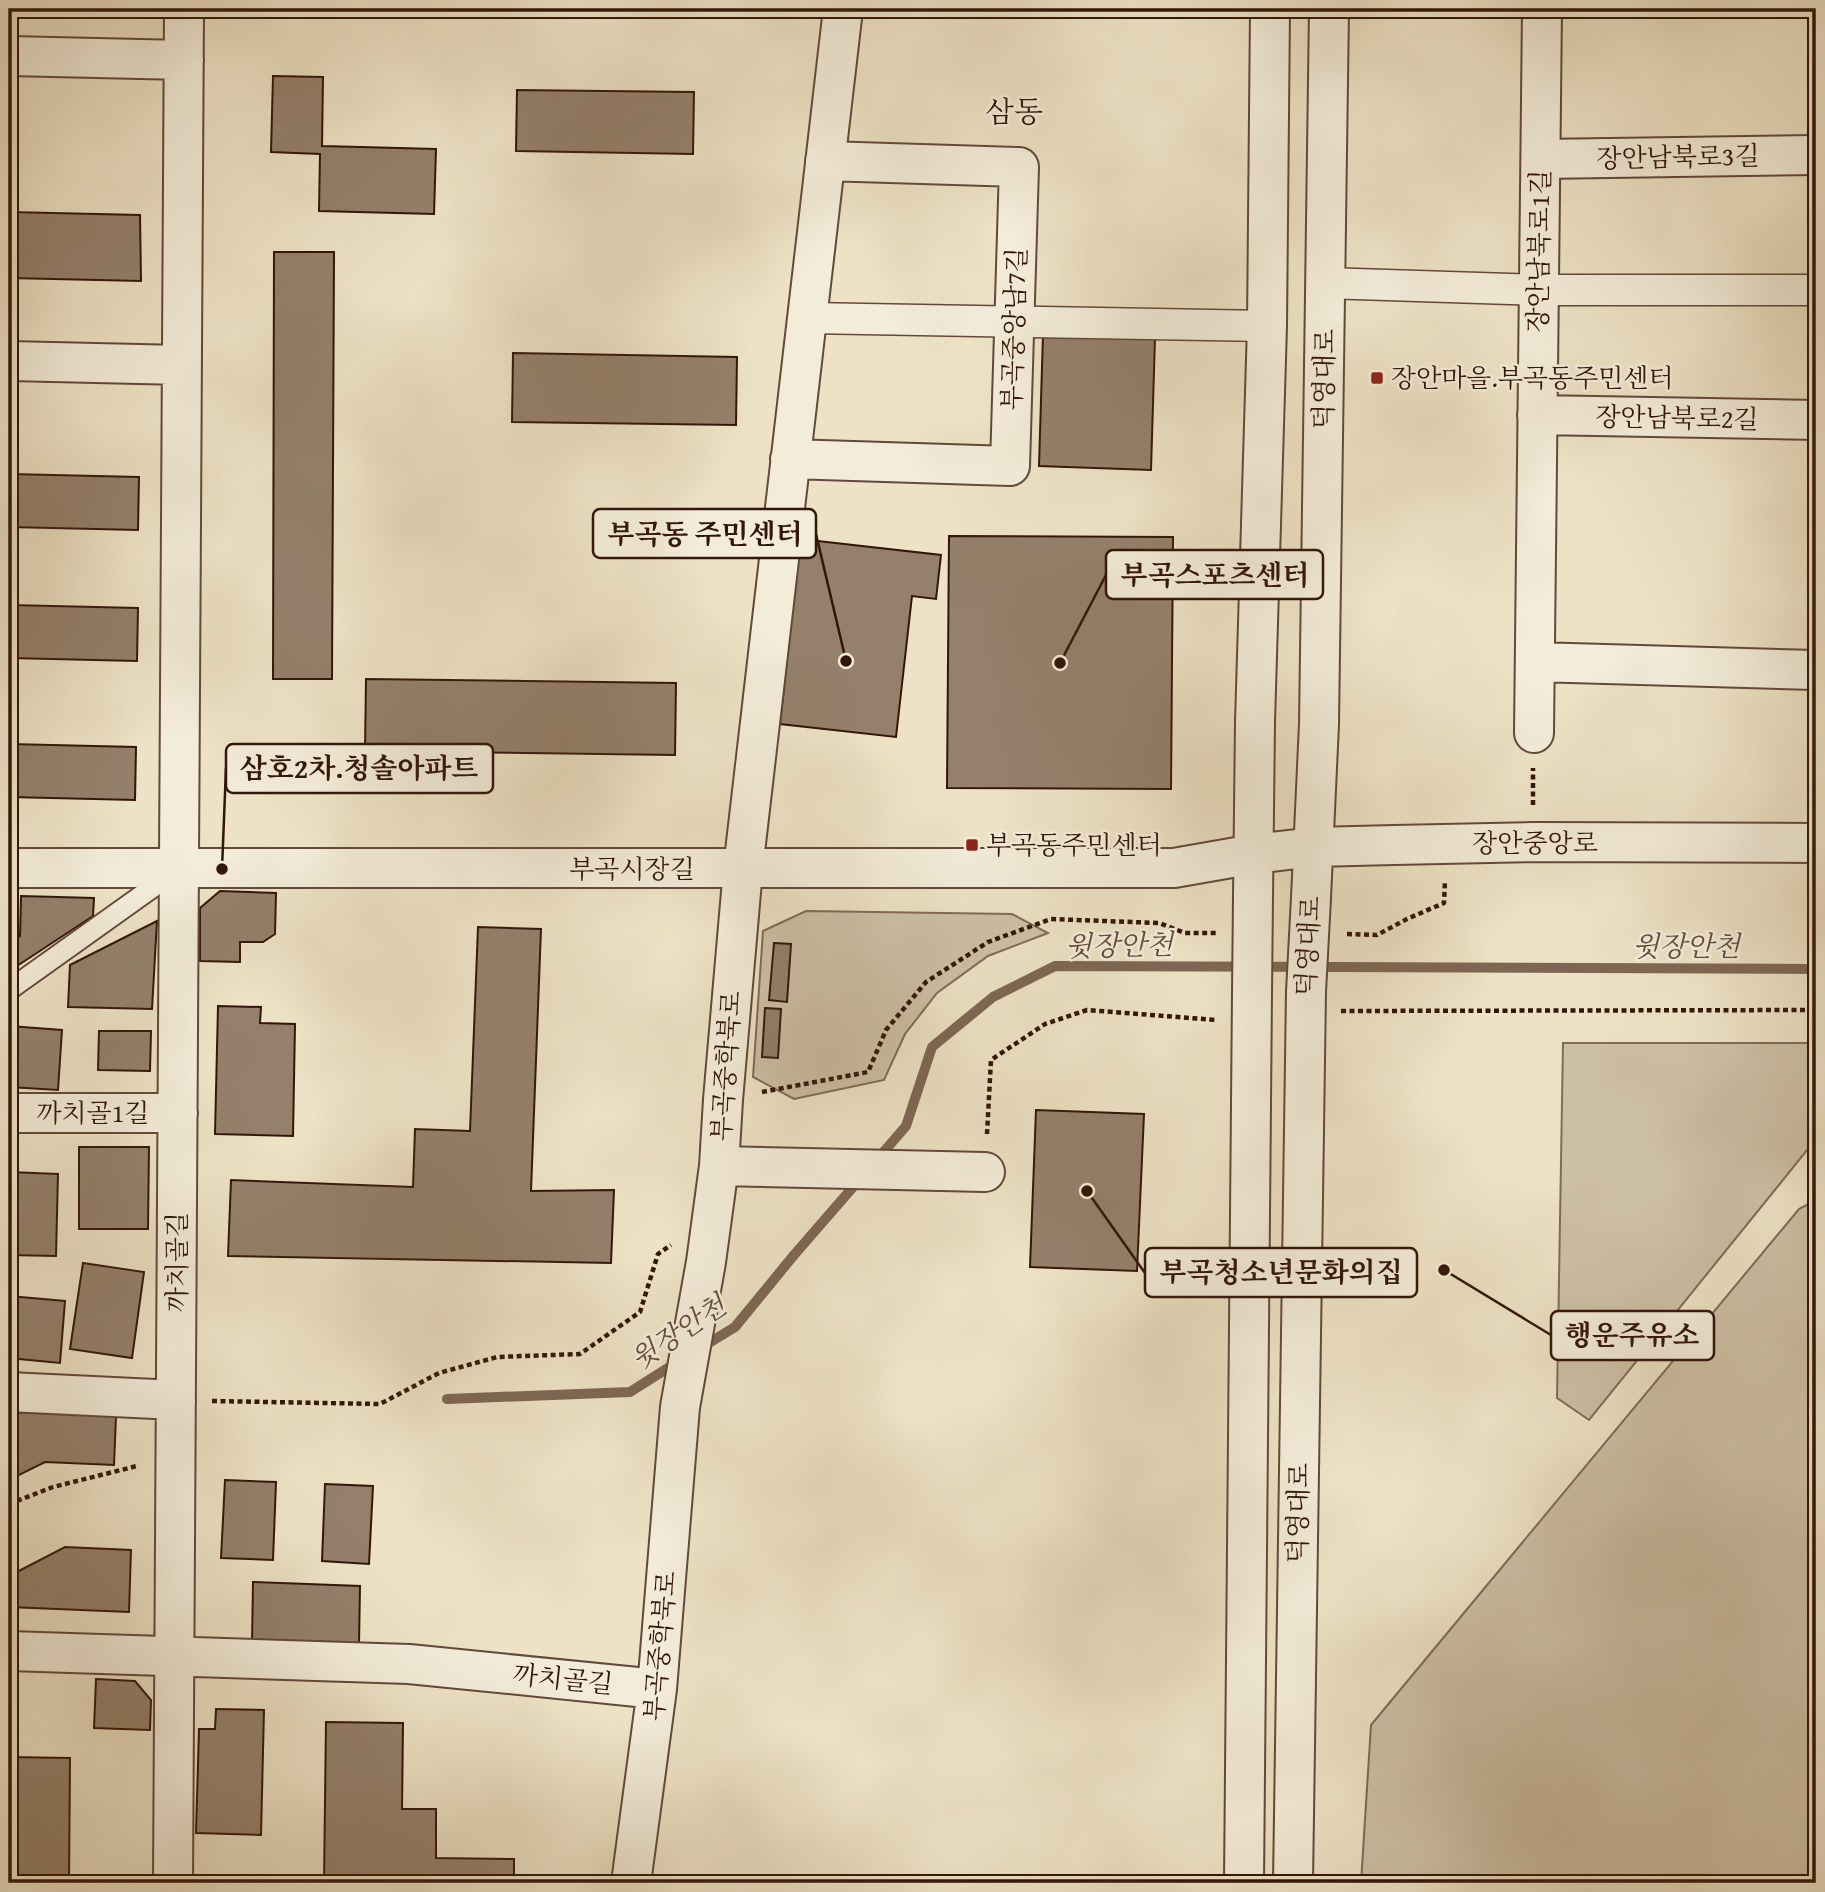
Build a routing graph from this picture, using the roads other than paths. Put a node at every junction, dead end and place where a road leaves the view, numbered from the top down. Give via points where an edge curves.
1 (184, 9) edge
2 (843, 9) edge
3 (1270, 9) edge
4 (1329, 9) edge
5 (1542, 9) edge
6 (9, 56) edge
7 (184, 60) junction
8 (1816, 155) edge
9 (1541, 159) junction
10 (825, 161) junction
11 (1325, 283) junction
12 (1539, 290) junction
13 (1816, 290) edge
14 (808, 318) junction
15 (1014, 321) junction
16 (1267, 326) junction
17 (9, 362) edge
18 (182, 365) junction
19 (1537, 415) junction
20 (1816, 420) edge
21 (790, 459) junction
22 (1535, 662) junction
23 (1816, 670) edge
24 (1534, 733) road end
25 (1816, 843) edge
26 (1314, 847) junction
27 (1254, 855) junction
28 (9, 868) edge
29 (179, 868) junction
30 (743, 869) junction
31 (9, 990) edge
32 (9, 1113) edge
33 (178, 1113) junction
34 (719, 1166) junction
35 (985, 1172) road end
36 (9, 1392) edge
37 (176, 1400) junction
38 (9, 1651) edge
39 (174, 1655) junction
40 (657, 1689) junction
41 (173, 1883) edge
42 (631, 1883) edge
43 (1244, 1883) edge
44 (1293, 1883) edge

1 - 7 street, 까치골길
2 - 10 street
3 - 16 street, 덕영대로
4 - 11 street, 덕영대로
5 - 9 street, 장안남북로1길
6 - 7 street
7 - 18 street, 까치골길
8 - 9 street, 장안남북로3길
9 - 12 street, 장안남북로1길
10 - 14 street
10 - 15 street, 부곡중앙남7길 via 1019,167
11 - 12 street
11 - 26 street, 덕영대로 via 1320,724
12 - 13 street
12 - 19 street, 장안남북로1길
14 - 15 street
14 - 21 street
15 - 16 street
15 - 21 street, 부곡중앙남7길 via 1010,466
16 - 27 street, 덕영대로
17 - 18 street
18 - 29 street, 까치골길
19 - 20 street, 장안남북로2길
19 - 22 street, 장안남북로1길
21 - 30 street
22 - 23 street
22 - 24 street, 장안남북로1길
25 - 26 street, 장안중앙로
26 - 27 street, 장안중앙로
26 - 44 street, 덕영대로, bridge via 1306,1002
27 - 30 street, 부곡시장길 via 1174,868
27 - 43 street, 덕영대로, bridge
28 - 29 street, 부곡시장길
29 - 30 street, 부곡시장길
29 - 31 lane
29 - 33 street, 까치골길
30 - 34 street, 부곡중학북로
32 - 33 street, 까치골1길
33 - 37 street, 까치골길
34 - 35 street
34 - 40 street, 부곡중학북로 via 680,1407
36 - 37 street
37 - 39 street, 까치골길
38 - 39 street, 까치골길
39 - 40 street, 까치골길 via 409,1664
39 - 41 street, 까치골길
40 - 42 street, 부곡중학북로

